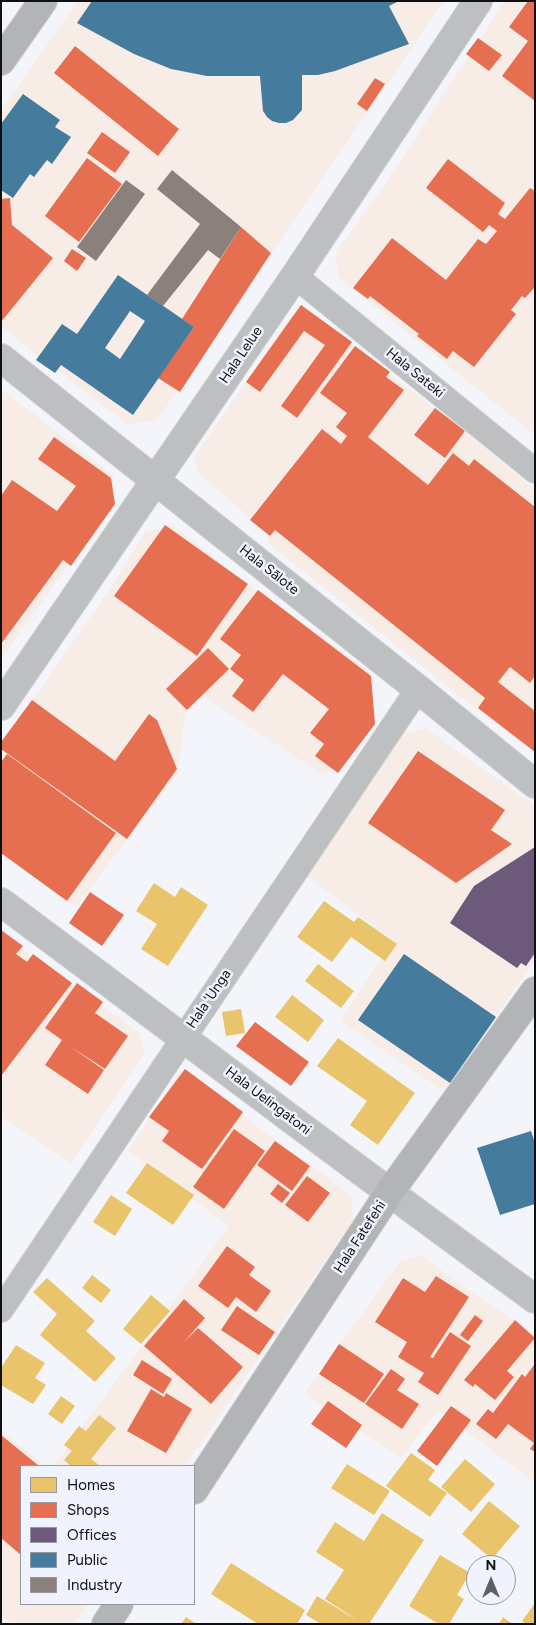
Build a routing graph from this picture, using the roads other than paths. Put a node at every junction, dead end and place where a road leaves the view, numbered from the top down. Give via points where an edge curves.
1 (43, 1) edge
2 (478, 1) edge
3 (1, 61) edge
4 (295, 276) junction
5 (1, 358) edge
6 (535, 471) edge
7 (154, 481) junction
8 (418, 688) junction
9 (1, 706) edge
10 (535, 784) edge
11 (1, 902) edge
12 (535, 991) edge
13 (184, 1037) junction
14 (389, 1193) junction
15 (535, 1300) edge
16 (1, 1310) edge
17 (195, 1488) edge
18 (118, 1605) edge
19 (106, 1624) edge

1 - 3 main road
2 - 4 street, Hala Lelue
4 - 6 street, Hala Sateki
4 - 7 street, Hala Lelue
5 - 7 street, Hala Sālote
7 - 8 street, Hala Sālote
7 - 9 street, Hala Lelue
8 - 10 street, Hala Sālote
8 - 13 street, Hala 'Unga
11 - 13 street, Hala Uelingatoni
12 - 14 main road, Hala Fatefehi
13 - 14 street, Hala Uelingatoni
13 - 16 street, Hala 'Unga
14 - 15 street, Hala Uelingatoni
14 - 17 main road, Hala Fatefehi
18 - 19 main road

